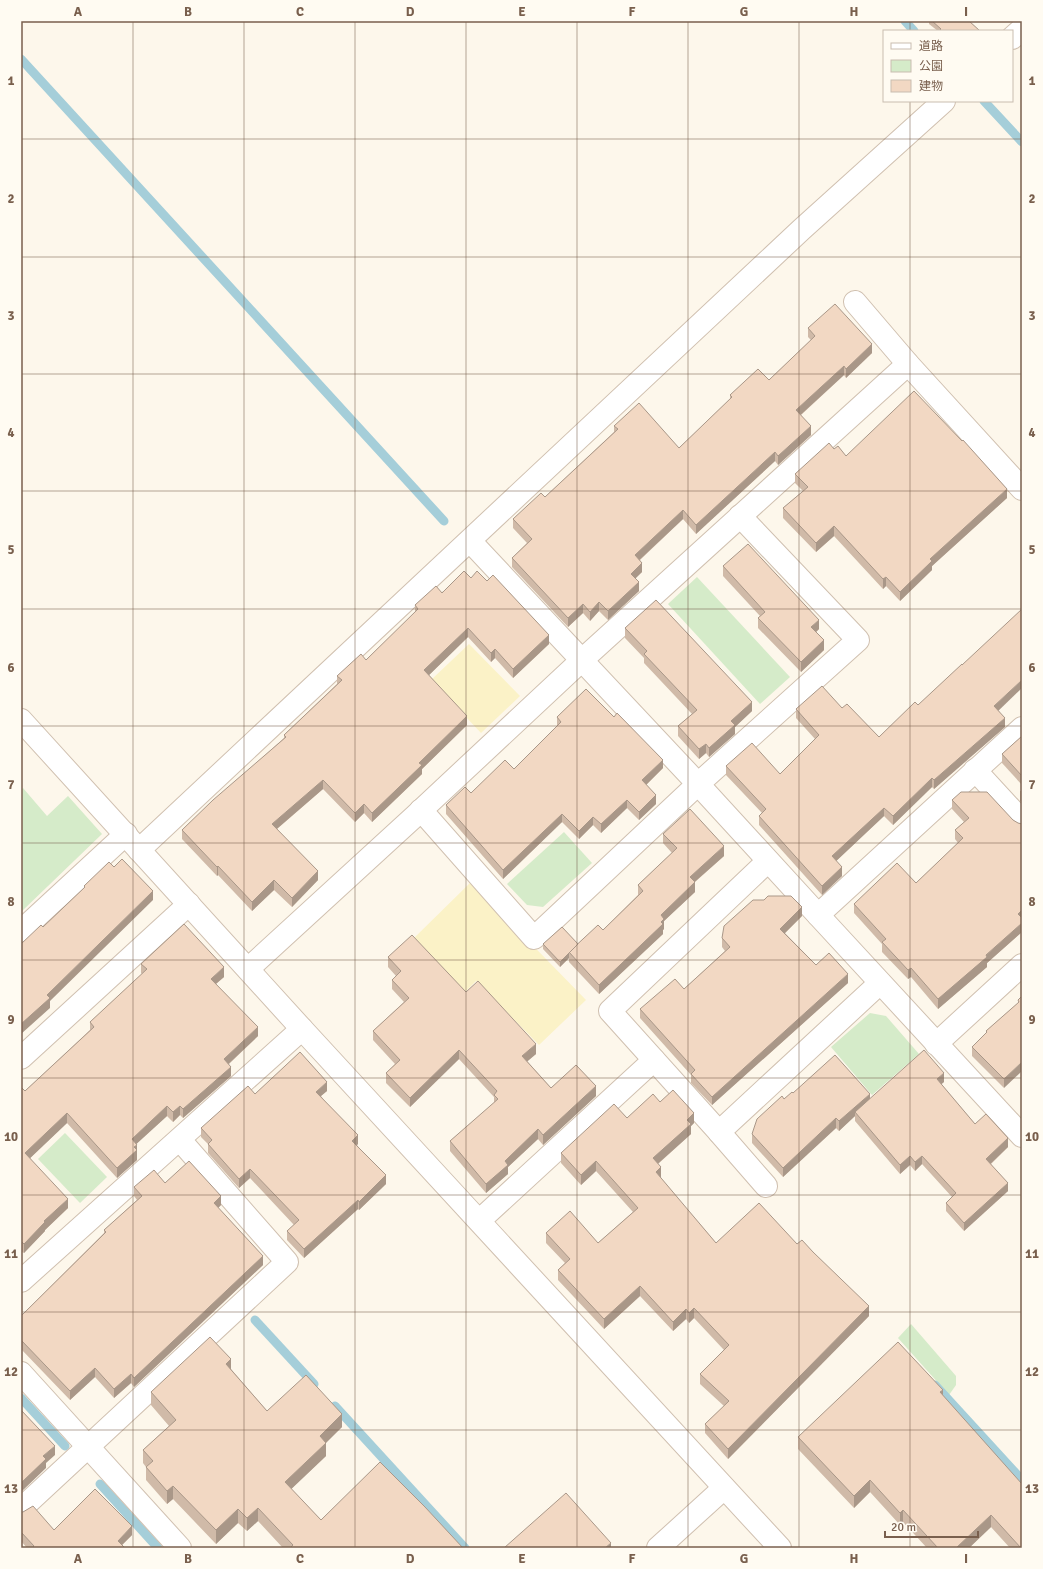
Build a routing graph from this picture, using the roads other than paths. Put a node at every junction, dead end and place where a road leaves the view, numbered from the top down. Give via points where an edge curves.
1 (1022, 29) edge
2 (1013, 37) edge
3 (943, 102) edge
4 (854, 302) dead end
5 (908, 364) junction
6 (1022, 489) edge
7 (740, 516) junction
8 (470, 541) junction
9 (582, 660) junction
10 (21, 720) edge
11 (1022, 728) edge
12 (975, 770) junction
13 (698, 784) junction
14 (421, 810) junction
15 (1022, 821) edge
16 (133, 842) junction
17 (768, 861) junction
18 (189, 904) junction
19 (818, 916) junction
20 (21, 930) edge
21 (1022, 965) edge
22 (248, 969) junction
23 (880, 983) junction
24 (302, 1029) junction
25 (936, 1044) junction
26 (21, 1058) edge
27 (654, 1060) junction
28 (719, 1132) junction
29 (1022, 1136) edge
30 (180, 1140) junction
31 (766, 1186) dead end
32 (480, 1220) junction
33 (21, 1281) edge
34 (21, 1373) edge
35 (88, 1447) junction
36 (724, 1488) junction
37 (21, 1510) edge
38 (180, 1548) edge
39 (658, 1548) edge
40 (780, 1548) edge

1 - 2 street
3 - 8 street via 802,229
4 - 5 street
5 - 6 street
5 - 7 street
7 - 9 street
7 - 13 street via 858,640
8 - 9 street
8 - 16 street
9 - 13 street
9 - 14 street
10 - 16 street
11 - 12 street
12 - 15 street
12 - 19 street
13 - 14 street via 534,938
13 - 17 street
14 - 22 street
16 - 18 street
16 - 20 street
17 - 19 street
17 - 27 street via 610,1011
18 - 22 street
18 - 26 street
19 - 23 street
21 - 25 street
22 - 24 street
23 - 25 street
23 - 28 street
24 - 30 street
24 - 32 street
25 - 29 street
27 - 28 street
27 - 32 street
28 - 31 street
30 - 33 street
30 - 35 street via 287,1262
32 - 36 street
34 - 35 street
35 - 37 street
35 - 38 street
36 - 39 street
36 - 40 street

